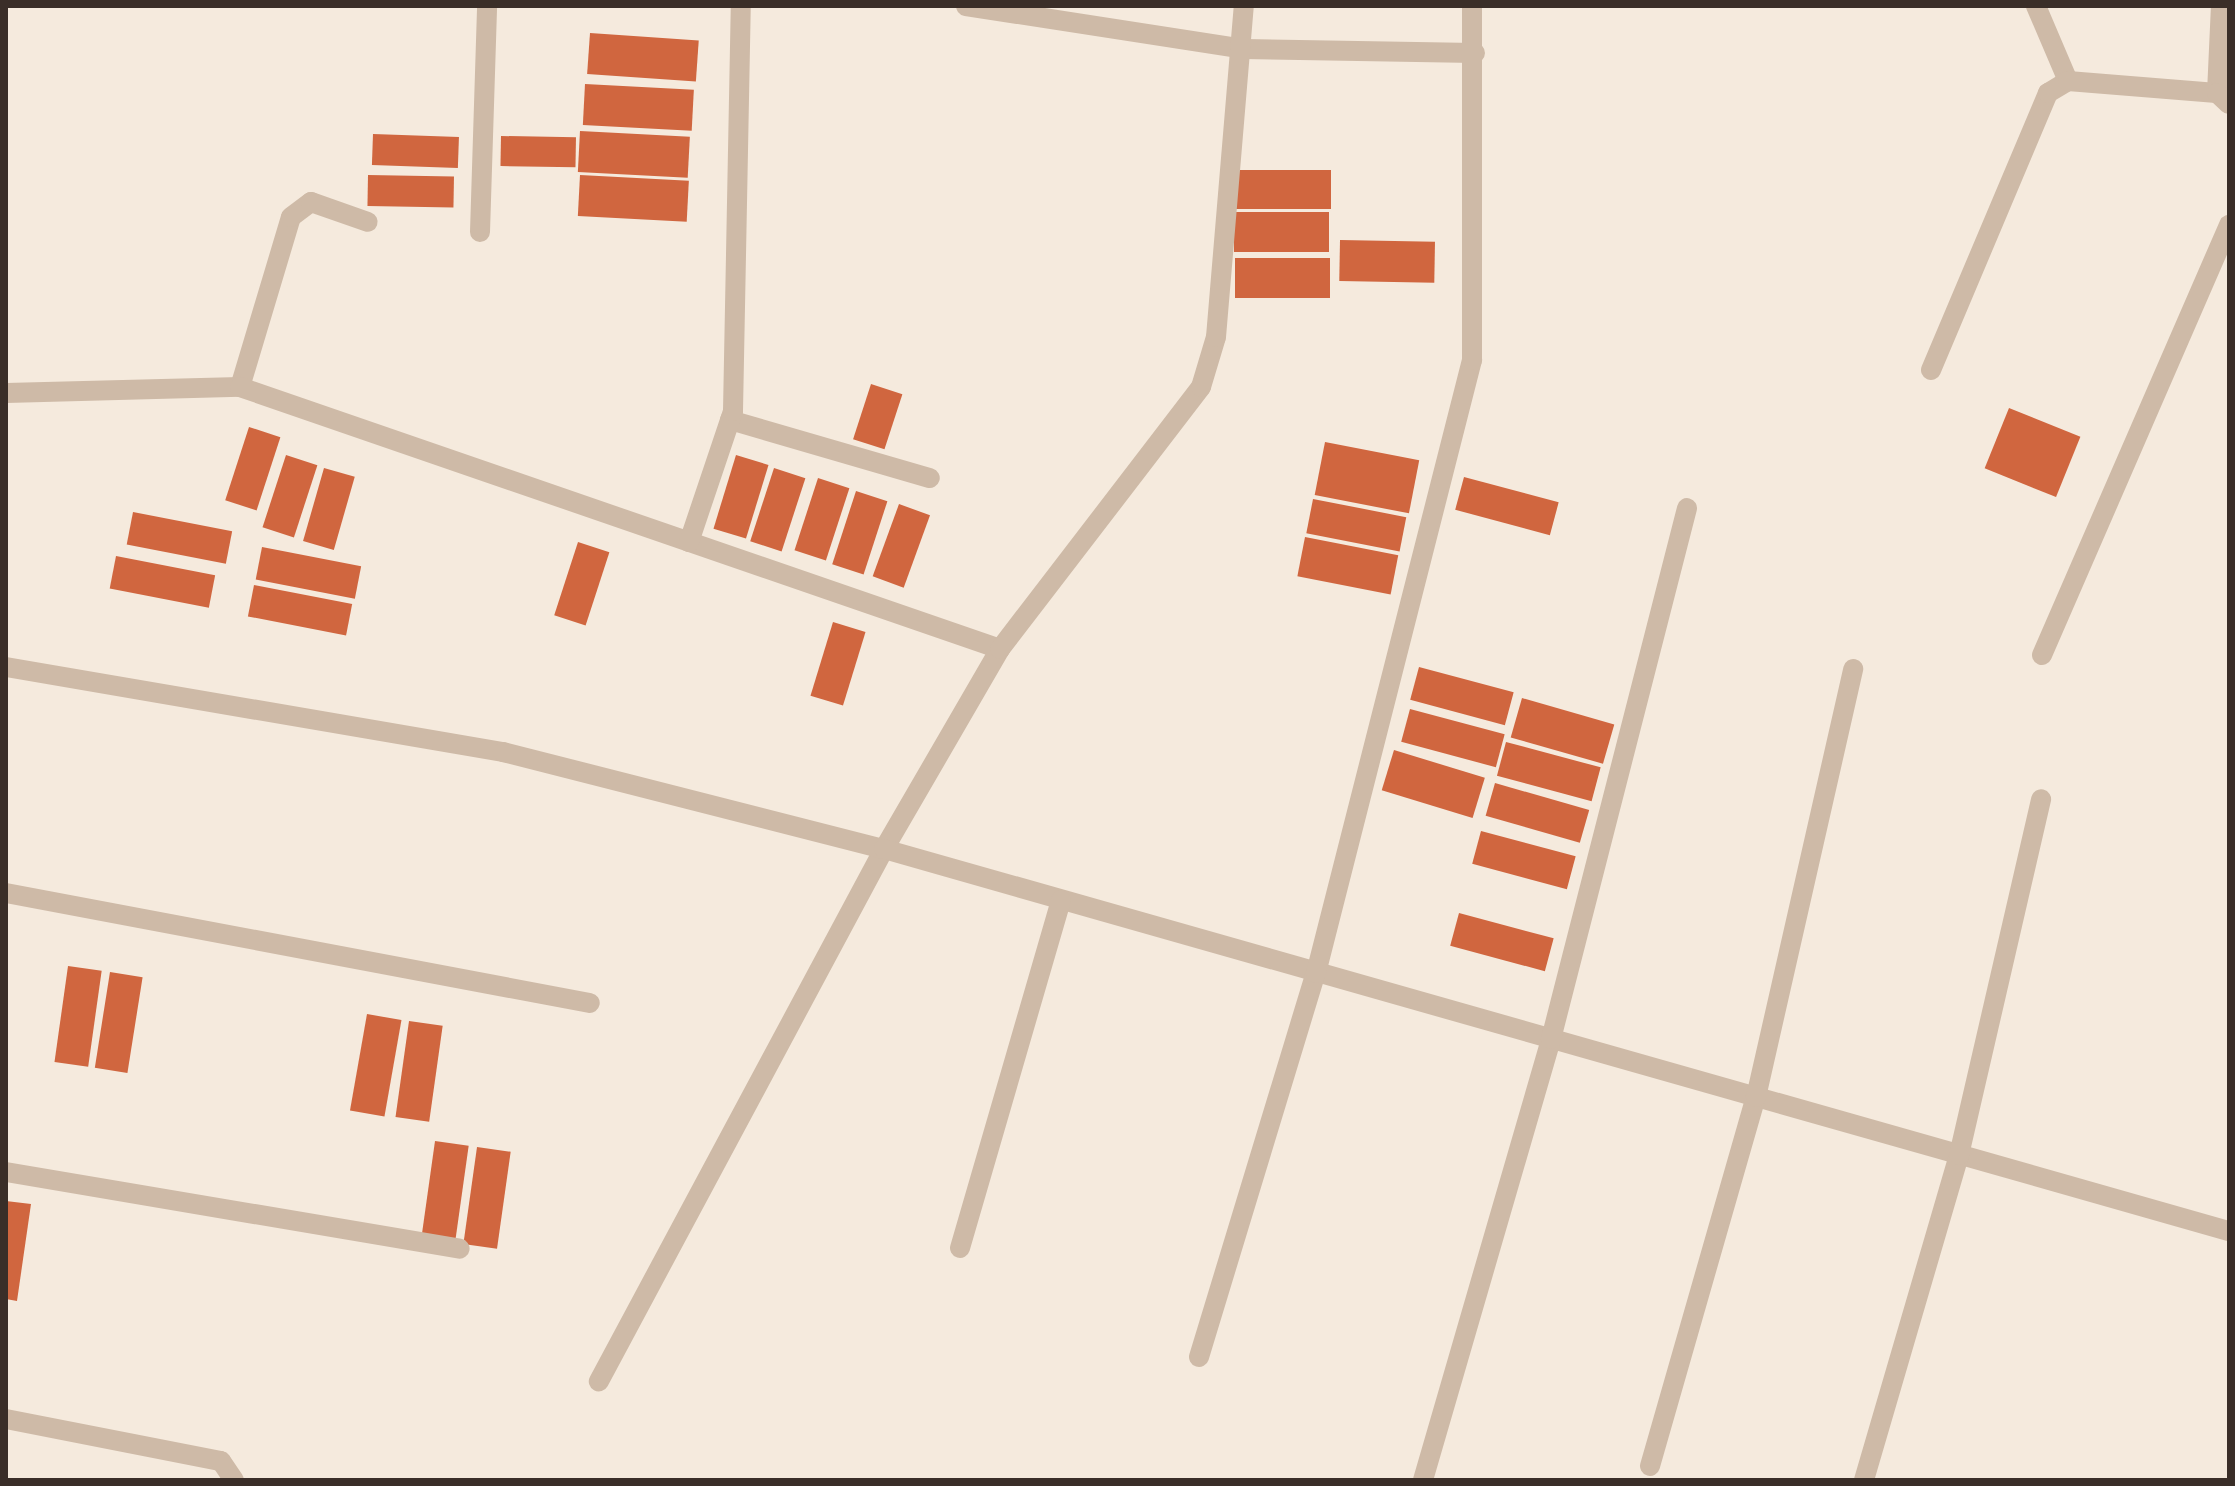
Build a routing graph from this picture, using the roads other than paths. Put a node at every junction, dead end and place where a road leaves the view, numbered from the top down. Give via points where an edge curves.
1 (487, 6) edge
2 (741, 6) edge
3 (966, 6) edge
4 (1244, 6) edge
5 (1472, 6) edge
6 (2036, 6) edge
7 (2221, 6) edge
8 (1244, 49) junction
9 (1475, 53) junction
10 (2068, 81) junction
11 (2223, 99) edge
12 (368, 222) dead end
13 (2229, 225) edge
14 (480, 232) dead end
15 (1931, 370) dead end
16 (240, 387) junction
17 (6, 393) edge
18 (730, 420) junction
19 (930, 478) dead end
20 (1687, 508) dead end
21 (689, 542) junction
22 (1000, 649) junction
23 (2042, 655) dead end
24 (6, 667) edge
25 (1853, 669) dead end
26 (2041, 799) dead end
27 (884, 849) junction
28 (6, 893) edge
29 (1061, 900) junction
30 (1316, 973) junction
31 (590, 1003) dead end
32 (1551, 1039) junction
33 (1756, 1097) junction
34 (1959, 1155) junction
35 (6, 1172) edge
36 (2229, 1231) edge
37 (960, 1248) dead end
38 (460, 1249) dead end
39 (1199, 1357) dead end
40 (599, 1381) dead end
41 (6, 1419) edge
42 (1650, 1466) dead end
43 (234, 1480) edge
44 (1423, 1480) edge
45 (1864, 1480) edge

1 - 14 street
2 - 18 street
3 - 8 street
4 - 8 street
5 - 9 street
6 - 10 street
7 - 11 street
8 - 9 street
8 - 22 street via 1216,337 1201,387
9 - 30 street via 1472,360
10 - 11 street
10 - 15 street via 2048,93
12 - 16 street via 311,202 291,217
13 - 23 street
16 - 17 street
16 - 21 street
18 - 19 street
18 - 21 street
20 - 32 street
21 - 22 street
22 - 27 street
24 - 27 street via 503,752
25 - 33 street
26 - 34 street
27 - 29 street
27 - 40 street
28 - 31 street
29 - 30 street
29 - 37 street
30 - 32 street
30 - 39 street
32 - 33 street
32 - 44 street
33 - 34 street
33 - 42 street
34 - 36 street
34 - 45 street
35 - 38 street
41 - 43 street via 221,1461

